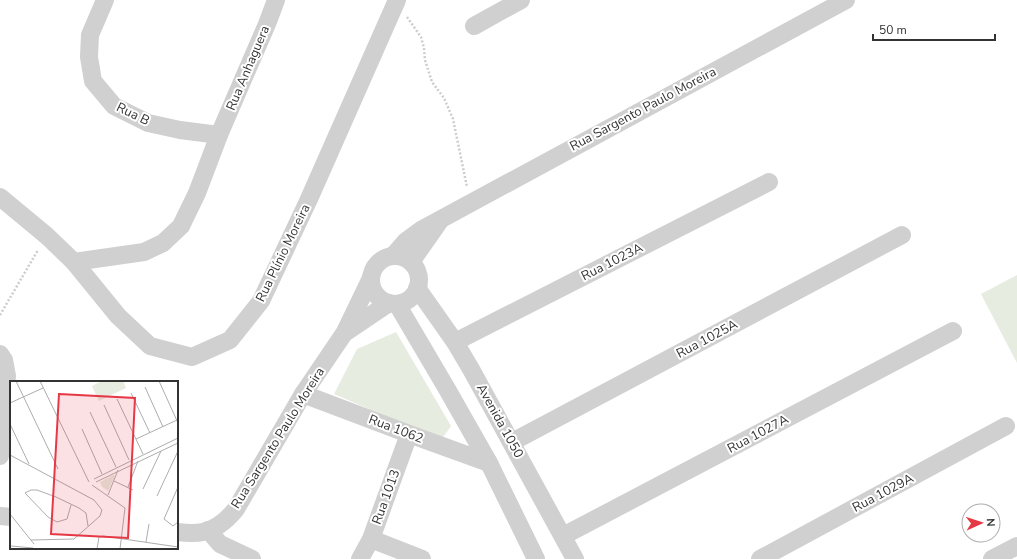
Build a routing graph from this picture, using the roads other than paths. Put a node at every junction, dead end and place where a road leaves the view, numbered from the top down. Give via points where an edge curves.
1 (105, 0) edge
2 (276, 0) edge
3 (521, 0) edge
4 (846, 0) edge
5 (397, 1) edge
6 (474, 26) dead end
7 (219, 135) junction
8 (769, 182) dead end
9 (0, 197) edge
10 (441, 220) junction
11 (902, 235) dead end
12 (392, 256) junction
13 (74, 262) junction
14 (411, 262) junction
15 (371, 278) junction
16 (417, 288) junction
17 (393, 303) junction
18 (953, 331) dead end
19 (345, 332) junction
20 (455, 342) junction
21 (0, 354) edge
22 (304, 394) junction
23 (1006, 426) dead end
24 (409, 434) junction
25 (512, 442) junction
26 (0, 456) edge
27 (489, 463) junction
28 (0, 516) edge
29 (10, 517) edge
30 (208, 530) junction
31 (178, 532) edge
32 (563, 536) junction
33 (371, 539) junction
34 (1017, 546) edge
35 (573, 558) edge
36 (252, 559) edge
37 (360, 559) edge
38 (422, 559) edge
39 (536, 559) edge
40 (760, 559) edge
41 (992, 559) edge

1 - 7 street, Rua B via 90,35 90,56 94,81 114,106 148,123
2 - 7 street, Rua Anhaguera
3 - 6 street
4 - 10 street, Rua Sargento Paulo Moreira
5 - 13 street, Rua Plínio Moreira via 261,301 230,340 192,357 150,346 118,316
7 - 13 street, Rua Anhaguera via 197,193 181,226 162,244 144,252
8 - 20 street, Rua 1023A
9 - 13 street, Rua Plínio Moreira
10 - 12 street, Rua Sargento Paulo Moreira via 406,241
10 - 14 street, Rua Sargento Paulo Moreira
11 - 25 street, Rua 1025A
12 - 14 street via 406,258
12 - 15 street via 380,261 372,271
14 - 16 street via 418,274
15 - 17 street via 375,294
15 - 19 street, Rua Sargento Paulo Moreira
16 - 17 street via 409,299
16 - 20 street, Avenida 1050
17 - 19 street, Rua Sargento Paulo Moreira
17 - 27 street via 443,382
18 - 32 street, Rua 1027A
19 - 22 street, Rua Sargento Paulo Moreira
20 - 25 street, Avenida 1050
21 - 26 street via 7,376
22 - 24 street, Rua 1062
22 - 30 street, Rua Sargento Paulo Moreira via 236,509 227,520
23 - 40 street, Rua 1029A
24 - 27 street, Rua 1062
24 - 33 street, Rua 1013
25 - 32 street, Avenida 1050
27 - 39 street
28 - 29 street
30 - 31 street, Rua Sargento Paulo Moreira
30 - 36 street via 220,544
32 - 35 street, Avenida 1050
33 - 37 street, Rua 1013
33 - 38 street
34 - 41 street

